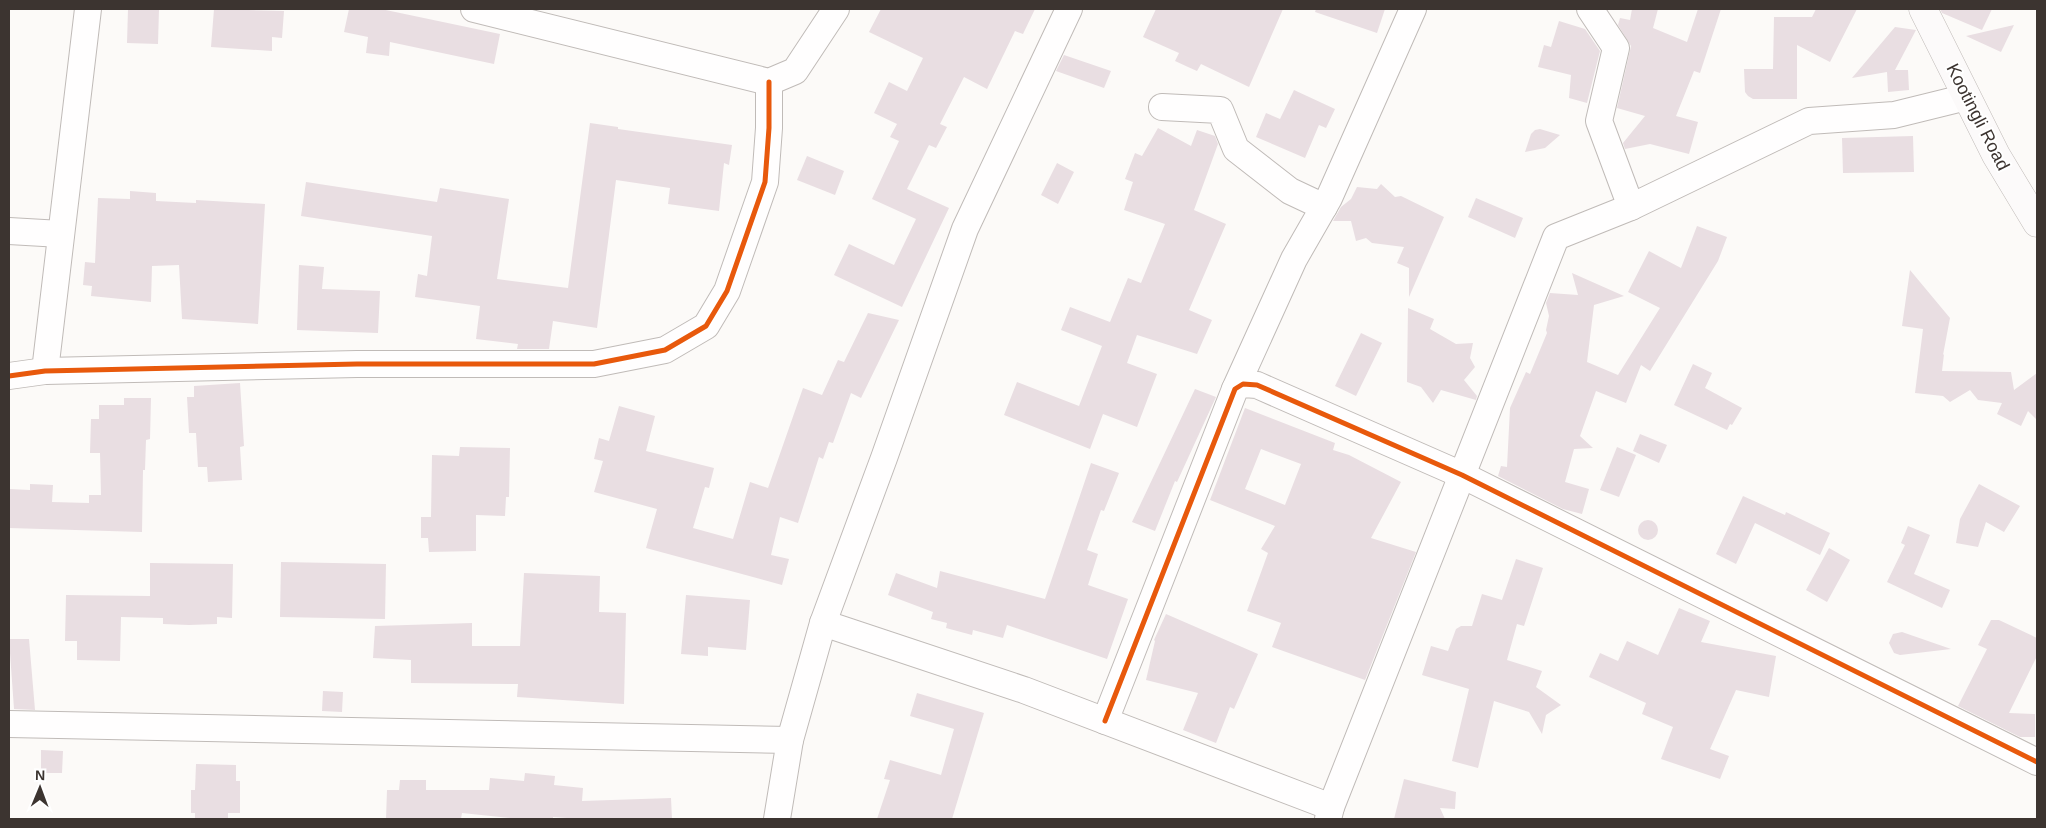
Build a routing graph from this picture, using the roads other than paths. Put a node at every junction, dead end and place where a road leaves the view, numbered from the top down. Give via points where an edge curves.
1 (88, 9) edge
2 (474, 9) edge
3 (836, 9) edge
4 (1069, 9) edge
5 (1414, 9) edge
6 (1590, 9) edge
7 (1923, 9) edge
8 (560, 19) edge
9 (769, 82) junction
10 (1967, 97) junction
11 (1162, 107) dead end
12 (1324, 207) junction
13 (1631, 207) junction
14 (2037, 223) edge
15 (9, 231) edge
16 (61, 234) junction
17 (45, 371) junction
18 (9, 376) edge
19 (1235, 389) junction
20 (1462, 476) junction
21 (823, 623) junction
22 (1105, 721) junction
23 (9, 724) edge
24 (790, 740) junction
25 (2037, 762) edge
26 (1330, 813) edge
27 (777, 819) edge

1 - 16 street
2 - 8 street
3 - 9 street via 795,71
4 - 21 street via 965,229
5 - 12 street
6 - 13 street via 1616,48 1599,121
7 - 10 street, Kootingli Road
8 - 9 street
9 - 17 street via 765,182 727,291 706,326 665,350 594,364 357,364
10 - 13 street via 1894,115 1808,121
10 - 14 street, Kootingli Road via 1996,155
11 - 12 street via 1220,110 1236,149 1290,191
12 - 19 street via 1294,259
13 - 20 street via 1556,237
15 - 16 street
16 - 17 street
17 - 18 street
19 - 20 street via 1243,384 1257,385
19 - 22 street
20 - 25 street
20 - 26 street
21 - 22 street via 1024,690
21 - 24 street
22 - 26 street
23 - 24 street
24 - 27 street

